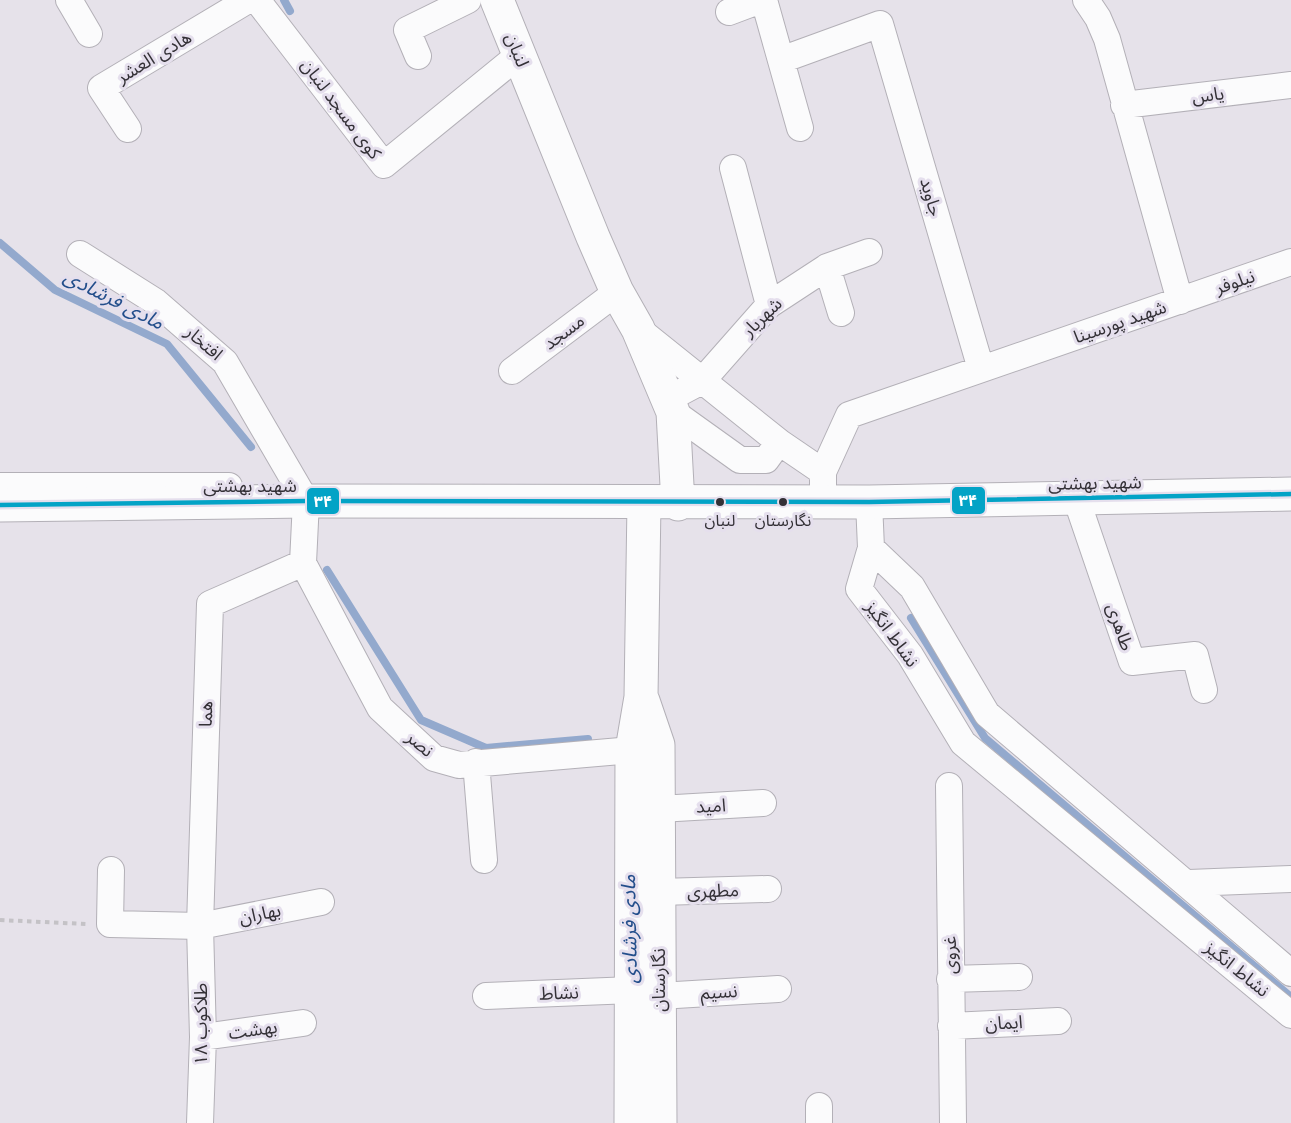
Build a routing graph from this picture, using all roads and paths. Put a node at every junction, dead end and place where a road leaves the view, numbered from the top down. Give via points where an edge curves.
1 (69, 0) edge
2 (249, 0) edge
3 (257, 0) edge
4 (468, 0) edge
5 (497, 0) edge
6 (763, 0) edge
7 (1086, 0) edge
8 (729, 12) dead end
9 (89, 34) dead end
10 (519, 55) junction
11 (418, 56) dead end
12 (781, 60) junction
13 (1291, 85) edge
14 (1124, 105) junction
15 (800, 128) dead end
16 (128, 129) dead end
17 (733, 168) dead end
18 (869, 252) dead end
19 (80, 254) dead end
20 (1291, 262) edge
21 (827, 267) junction
22 (617, 292) junction
23 (1180, 301) junction
24 (769, 305) junction
25 (841, 313) dead end
26 (638, 328) junction
27 (981, 369) junction
28 (512, 371) dead end
29 (702, 381) junction
30 (670, 405) junction
31 (779, 442) junction
32 (1291, 479) edge
33 (0, 486) edge
34 (823, 488) junction
35 (301, 494) junction
36 (1291, 494) edge
37 (677, 497) junction
38 (1076, 498) junction
39 (869, 502) junction
40 (644, 503) junction
41 (0, 505) edge
42 (871, 548) junction
43 (303, 562) junction
44 (1204, 690) dead end
45 (641, 697) junction
46 (632, 750) junction
47 (476, 762) junction
48 (949, 786) dead end
49 (763, 803) dead end
50 (659, 808) junction
51 (484, 861) dead end
52 (111, 870) dead end
53 (1291, 879) edge
54 (1189, 883) junction
55 (768, 889) dead end
56 (658, 892) junction
57 (321, 902) dead end
58 (0, 920) edge
59 (110, 924) junction
60 (200, 926) junction
61 (1291, 973) edge
62 (1019, 977) dead end
63 (950, 979) junction
64 (778, 989) dead end
65 (645, 993) junction
66 (486, 996) dead end
67 (1271, 996) junction
68 (1291, 1016) edge
69 (1058, 1021) dead end
70 (303, 1023) dead end
71 (951, 1026) junction
72 (203, 1037) junction
73 (200, 1123) edge
74 (631, 1123) edge
75 (660, 1123) edge
76 (952, 1123) edge

1 - 9 street
2 - 16 street, هادی العشر via 101,88
3 - 10 street, کوی مسجد لنبان via 384,165
4 - 11 street via 406,30
5 - 10 main road, لنبان
6 - 8 street
6 - 12 street
7 - 14 street, شهید پورسینا via 1107,39
10 - 22 main road, لنبان
12 - 15 street
12 - 27 street, جاوید via 880,24
13 - 14 street, یاس
14 - 23 street, شهید پورسینا
17 - 24 street
18 - 21 street, شهریار
19 - 35 street, افتخار via 156,302 225,362
20 - 23 street, نیلوفر
21 - 24 street, شهریار
21 - 25 street
22 - 26 main road, لنبان
22 - 28 street, مسجد
23 - 27 street, شهید پورسینا
24 - 29 street, شهریار
26 - 29 street
26 - 30 main road, لنبان
27 - 34 street, شهید پورسینا via 849,415
29 - 30 street, شهریار
29 - 31 street
30 - 31 street via 740,460 766,460
30 - 37 main road, لنبان
31 - 34 street
32 - 34 street, شهید بهشتی
33 - 35 street, شهید بهشتی
34 - 37 main road, شهید بهشتی
34 - 39 main road, شهید بهشتی
35 - 37 street, شهید بهشتی
35 - 40 main road, شهید بهشتی
35 - 41 main road, شهید بهشتی
35 - 43 street
36 - 38 main road, شهید بهشتی
37 - 40 main road, شهید بهشتی
38 - 39 main road, شهید بهشتی
38 - 44 street, طاهری via 1132,662 1195,655
39 - 42 street
40 - 45 main road, نگارستان
42 - 54 street, نشاط انگیز via 912,587 987,714
42 - 67 street, نشاط انگیز via 859,589 910,655 963,743
43 - 47 street, نصر via 380,708 434,758 459,765
43 - 60 street, هما via 210,604
45 - 46 main road, نگارستان
45 - 50 main road, نگارستان via 658,745
46 - 47 street, نصر
46 - 65 main road, نگارستان
47 - 51 street
48 - 63 street, غروی
49 - 50 street, امید
50 - 56 main road, نگارستان
52 - 59 street
53 - 54 street
54 - 61 street, نشاط انگیز
55 - 56 street, مطهری
56 - 65 main road, نگارستان
57 - 60 street, بهاران
58 - 59 path
59 - 60 street, بهاران
60 - 72 street, طلاکوب ۱۸
61 - 67 street
62 - 63 street
63 - 71 street, غروی
64 - 65 street, نسیم
65 - 66 street, نشاط
65 - 74 main road, نگارستان
65 - 75 main road, نگارستان
67 - 68 street, نشاط انگیز
69 - 71 street, ایمان
70 - 72 street, بهشت
71 - 76 street, غروی
72 - 73 street, طلاکوب ۱۸

